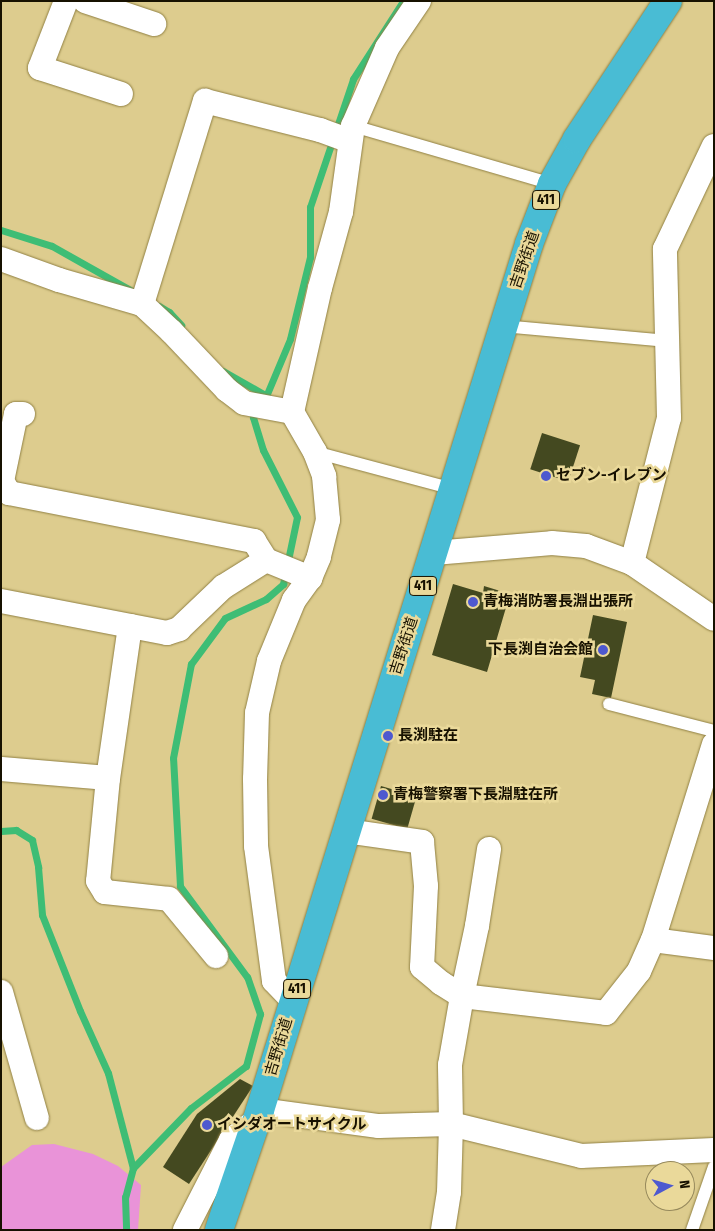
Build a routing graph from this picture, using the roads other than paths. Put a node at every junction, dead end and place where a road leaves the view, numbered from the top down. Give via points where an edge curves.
1 (66, 1) edge
2 (85, 1) edge
3 (419, 1) edge
4 (668, 1) edge
5 (154, 24) dead end
6 (121, 94) dead end
7 (350, 136) junction
8 (714, 146) edge
9 (552, 184) junction
10 (1, 259) edge
11 (144, 297) junction
12 (503, 326) junction
13 (667, 341) junction
14 (285, 411) junction
15 (23, 414) dead end
16 (315, 452) junction
17 (453, 489) junction
18 (434, 553) junction
19 (270, 562) junction
20 (632, 563) junction
21 (305, 576) junction
22 (1, 601) edge
23 (714, 619) edge
24 (130, 626) junction
25 (609, 704) dead end
26 (714, 731) edge
27 (714, 744) edge
28 (1, 769) edge
29 (108, 778) junction
30 (346, 831) junction
31 (489, 849) dead end
32 (653, 940) junction
33 (714, 948) edge
34 (216, 956) dead end
35 (1, 992) edge
36 (462, 996) junction
37 (293, 1001) junction
38 (258, 1115) junction
39 (36, 1118) dead end
40 (452, 1124) junction
41 (714, 1150) edge
42 (714, 1167) edge
43 (185, 1230) edge
44 (220, 1230) edge
45 (443, 1230) edge
46 (692, 1230) edge

1 - 6 street via 40,68
2 - 5 street
3 - 7 street via 387,48
4 - 9 highway, 吉野街道 / 411 via 577,139
7 - 9 lane
7 - 11 street via 205,101
7 - 14 street via 342,212
8 - 13 street via 665,249
9 - 12 highway, 吉野街道 / 411
10 - 11 street via 59,280
11 - 14 street via 227,390 244,403
12 - 13 lane
12 - 17 highway, 吉野街道 / 411
13 - 20 street via 669,418
14 - 16 street
15 - 19 street via 16,414 2,481 9,493 254,541
16 - 17 lane
16 - 21 street via 324,476 328,520 319,557
17 - 18 highway, 吉野街道 / 411
18 - 20 street via 552,543 586,546
18 - 30 highway, 吉野街道 / 411
19 - 21 street
19 - 24 street via 223,587 178,629 167,633
20 - 23 street
21 - 37 street via 269,661 257,713 256,846 274,981
22 - 24 street
24 - 29 street
25 - 26 lane
27 - 32 street
28 - 29 street
29 - 34 street via 98,881 105,892 169,899
30 - 36 street via 422,842 426,886 422,967
30 - 37 highway, 吉野街道 / 411
31 - 36 street via 478,926
32 - 33 street
32 - 36 street via 639,971 606,1013
35 - 39 street
36 - 40 street via 450,1064
37 - 38 highway, 吉野街道 / 411
38 - 40 street via 379,1126
38 - 43 street via 231,1140
38 - 44 highway, 吉野街道 / 411
40 - 41 street via 581,1156
40 - 45 street via 449,1192
42 - 46 lane

